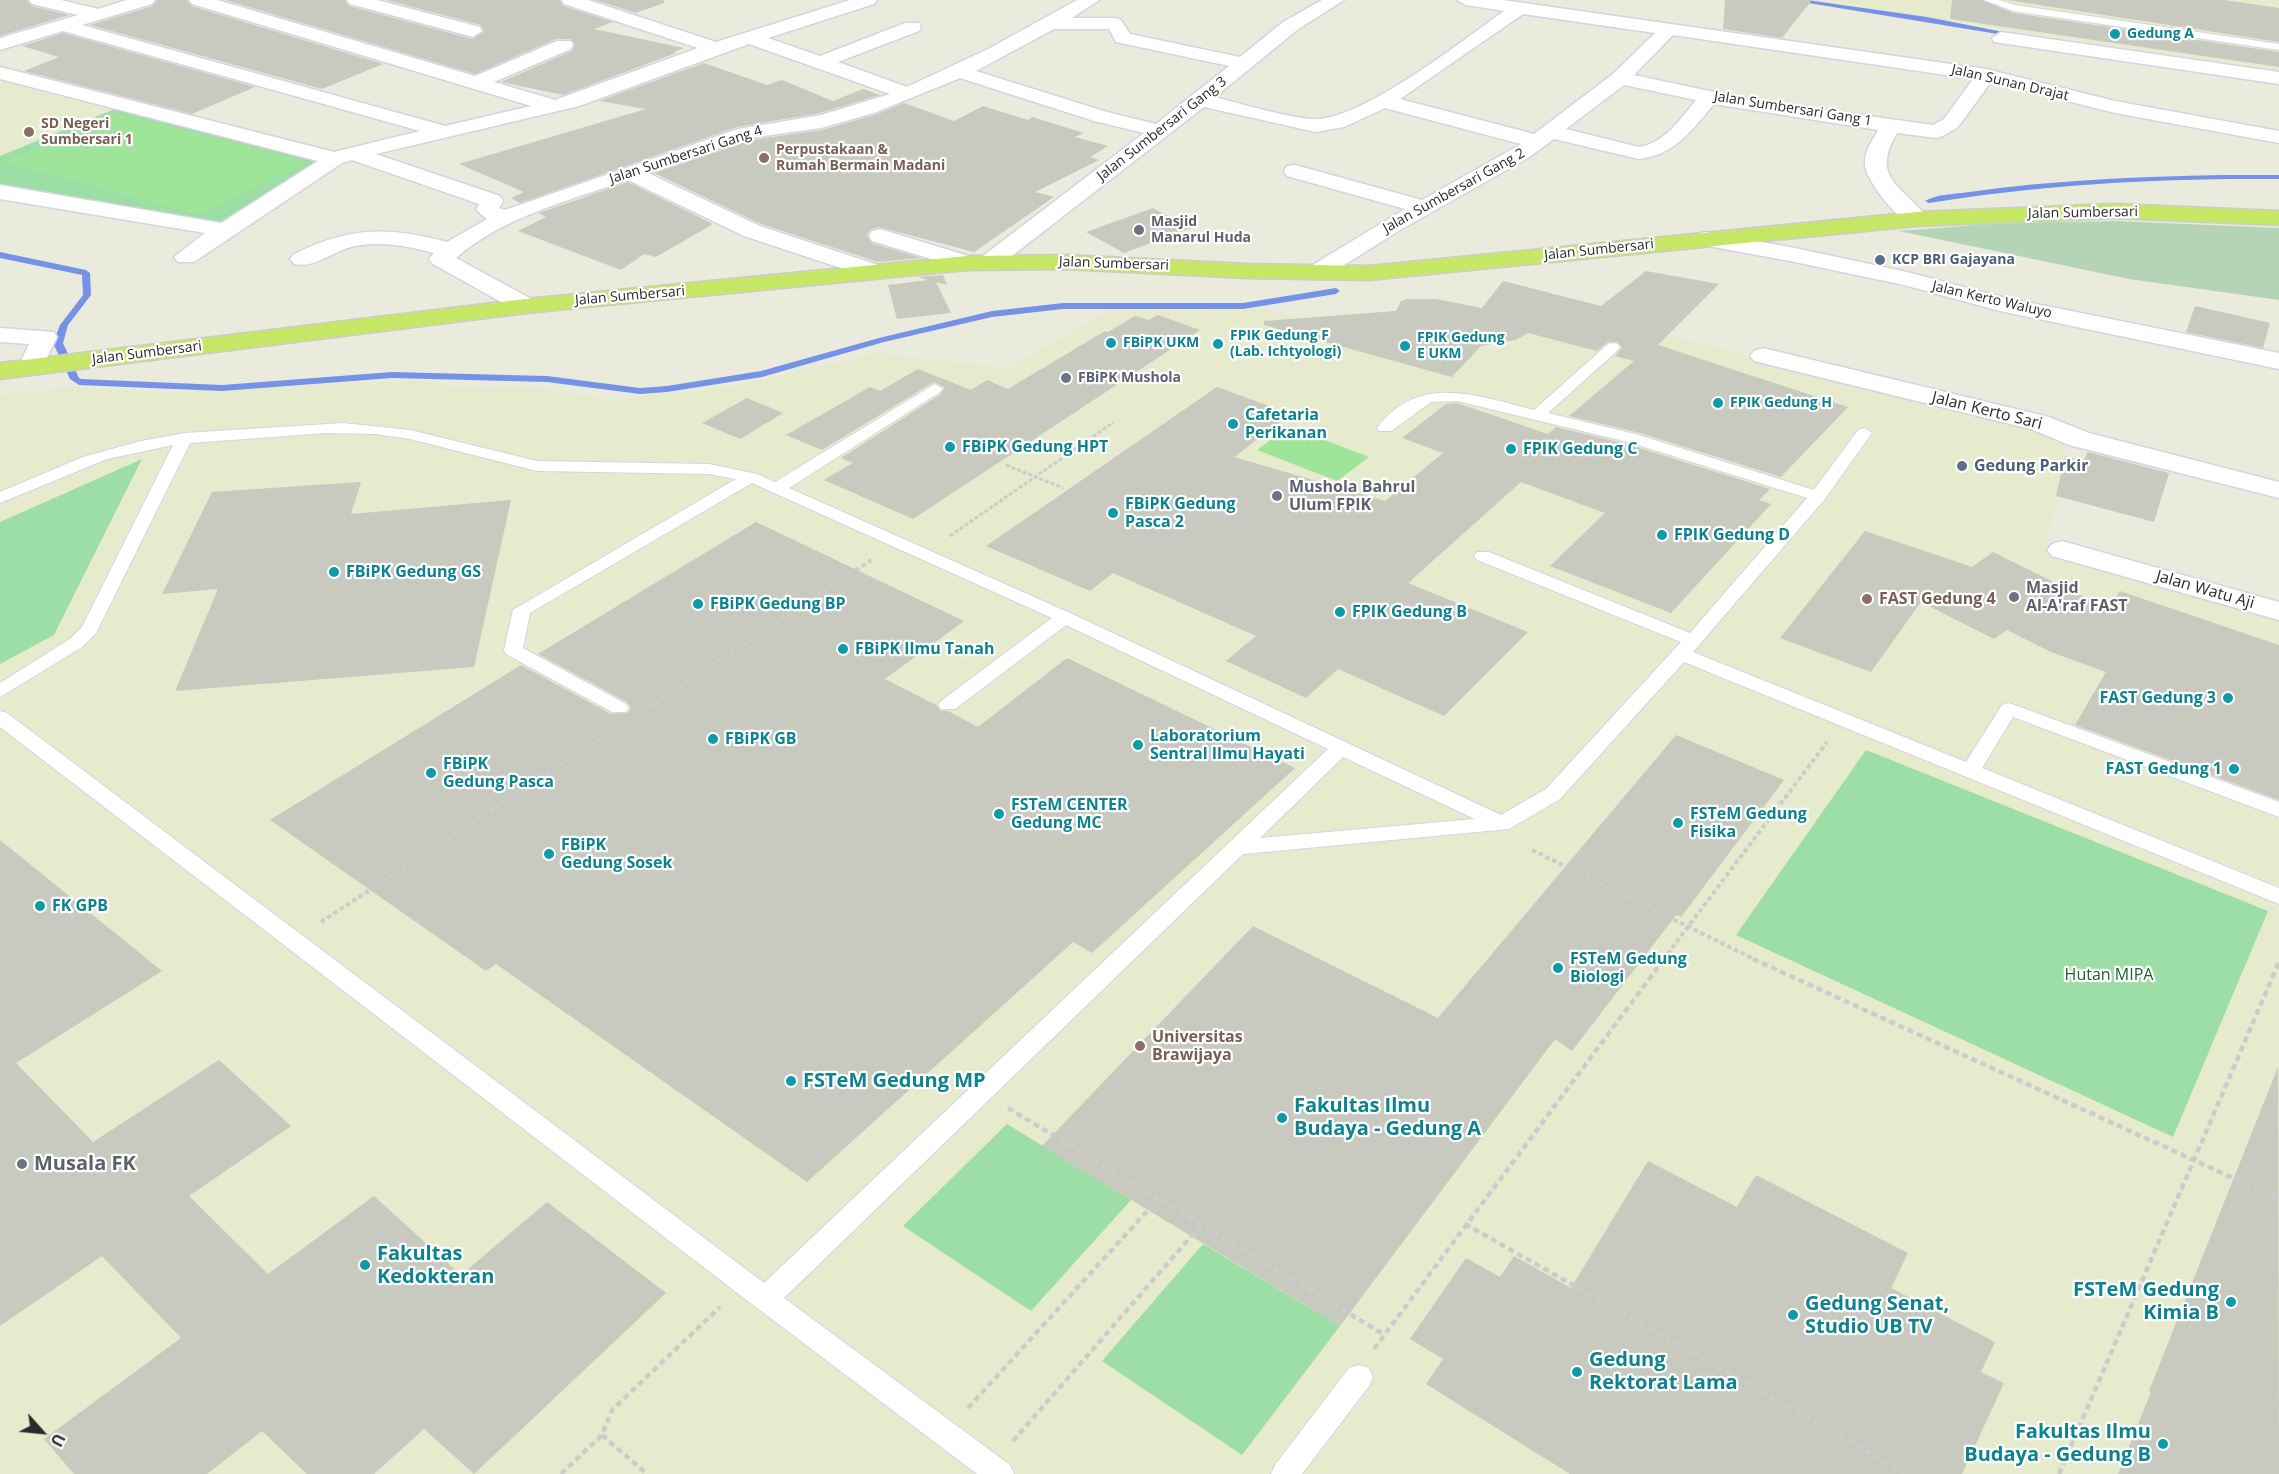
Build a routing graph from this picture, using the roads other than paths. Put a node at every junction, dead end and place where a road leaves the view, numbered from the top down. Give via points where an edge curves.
1 (38, 0) edge
2 (146, 0) edge
3 (198, 0) edge
4 (356, 0) edge
5 (570, 0) edge
6 (868, 0) edge
7 (1089, 0) edge
8 (1335, 0) edge
9 (1466, 0) edge
10 (1989, 0) edge
11 (1518, 9) junction
12 (98, 14) junction
13 (494, 23) dead end
14 (1050, 23) junction
15 (62, 25) junction
16 (912, 27) dead end
17 (1669, 29) junction
18 (473, 31) junction
19 (1861, 36) dead end
20 (751, 38) junction
21 (2001, 38) dead end
22 (445, 42) dead end
23 (0, 44) edge
24 (564, 45) dead end
25 (2279, 47) edge
26 (716, 48) junction
27 (1848, 54) junction
28 (819, 63) junction
29 (1245, 64) junction
30 (960, 72) junction
31 (0, 73) edge
32 (1986, 75) junction
33 (1620, 78) junction
34 (2279, 78) edge
35 (478, 82) junction
36 (908, 94) junction
37 (1709, 97) junction
38 (1200, 100) junction
39 (1383, 101) junction
40 (556, 106) junction
41 (1889, 125) junction
42 (440, 131) junction
43 (1160, 131) junction
44 (1545, 137) junction
45 (2279, 137) edge
46 (344, 156) junction
47 (1295, 171) dead end
48 (629, 172) junction
49 (0, 192) edge
50 (1423, 207) junction
51 (1912, 214) junction
52 (2279, 218) edge
53 (505, 219) junction
54 (225, 230) junction
55 (880, 236) dead end
56 (1705, 239) junction
57 (450, 250) junction
58 (186, 257) dead end
59 (302, 259) dead end
60 (991, 261) junction
61 (967, 263) junction
62 (870, 270) junction
63 (1317, 271) junction
64 (525, 306) junction
65 (0, 335) edge
66 (1613, 347) dead end
67 (1763, 356) dead end
68 (2279, 361) edge
69 (39, 366) junction
70 (0, 371) edge
71 (935, 389) dead end
72 (1537, 415) junction
73 (1385, 428) dead end
74 (1864, 433) dead end
75 (185, 438) junction
76 (751, 477) junction
77 (777, 488) junction
78 (2279, 490) edge
79 (1818, 496) junction
80 (0, 498) edge
81 (2062, 550) dead end
82 (1483, 556) dead end
83 (2279, 611) edge
84 (1064, 617) junction
85 (1687, 647) junction
86 (0, 691) edge
87 (948, 705) dead end
88 (619, 708) dead end
89 (0, 717) edge
90 (1340, 749) junction
91 (1971, 772) junction
92 (2279, 810) edge
93 (1502, 824) junction
94 (1238, 847) junction
95 (2279, 896) edge
96 (765, 1299) junction
97 (1359, 1377) dead end
98 (996, 1470) edge
99 (1285, 1474) edge

1 - 12 street
2 - 12 street
3 - 35 street
4 - 18 street
5 - 26 street
6 - 20 street
7 - 14 street, Jalan Sumbersari Gang 4
8 - 29 street, Jalan Sumbersari Gang 3 via 1290,26
9 - 11 street
10 - 25 lane via 2013,8
11 - 17 street
11 - 39 street
12 - 15 street
13 - 18 street
14 - 29 street via 1115,24 1123,38
14 - 30 street, Jalan Sumbersari Gang 4
15 - 23 street
15 - 42 street
16 - 28 street
17 - 27 street, Jalan Sunan Drajat
17 - 33 street, Jalan Sumbersari Gang 2
18 - 22 street
19 - 27 street
20 - 26 street
20 - 28 street
21 - 34 street
24 - 35 street
26 - 40 street
27 - 32 street, Jalan Sunan Drajat
28 - 36 street
29 - 38 street, Jalan Sumbersari Gang 3
30 - 36 street, Jalan Sumbersari Gang 4
30 - 43 street via 1101,117
31 - 46 street
32 - 41 street via 1951,123 1941,130
32 - 45 street, Jalan Sunan Drajat via 2115,107
33 - 37 street, Jalan Sumbersari Gang 1
33 - 44 street, Jalan Sumbersari Gang 2
35 - 40 street
36 - 48 street, Jalan Sumbersari Gang 4 via 831,120 746,133
37 - 41 street, Jalan Sumbersari Gang 1
37 - 44 street via 1667,143 1651,153
38 - 39 street via 1324,126
38 - 43 street, Jalan Sumbersari Gang 3
39 - 44 street
40 - 42 street
41 - 51 street, Jalan Sumbersari Gang 1 via 1876,152 1876,171 1890,194
42 - 46 street
43 - 60 street, Jalan Sumbersari Gang 3
44 - 50 street, Jalan Sumbersari Gang 2
46 - 53 street via 492,201 487,210
46 - 54 street
47 - 50 street
48 - 53 street, Jalan Sumbersari Gang 4
48 - 62 street via 752,231
49 - 54 street
50 - 63 street, Jalan Sumbersari Gang 2
51 - 52 main road, Jalan Sumbersari via 2115,211
51 - 56 main road, Jalan Sumbersari
53 - 57 street, Jalan Sumbersari Gang 4
54 - 58 street
55 - 61 street
56 - 63 main road, Jalan Sumbersari via 1424,269
56 - 68 street, Jalan Kerto Waluyo
57 - 59 street via 396,236 370,236 330,246
57 - 64 street via 441,259
60 - 61 main road, Jalan Sumbersari
60 - 63 main road, Jalan Sumbersari
61 - 62 main road, Jalan Sumbersari
62 - 64 main road, Jalan Sumbersari
64 - 69 main road, Jalan Sumbersari
65 - 69 street via 45,337
66 - 72 lane
67 - 78 street, Jalan Kerto Sari via 2040,423 2079,439
69 - 70 main road, Jalan Sumbersari
71 - 77 lane
72 - 73 lane via 1442,394 1423,399
72 - 79 lane via 1634,438
74 - 79 lane
75 - 76 lane via 298,430 389,431 537,466 709,469
75 - 80 lane via 100,456
75 - 86 lane via 90,629 76,643
76 - 77 lane
76 - 88 lane via 522,610 513,650
77 - 84 lane
79 - 85 lane
81 - 83 street, Jalan Watu Aji
82 - 85 lane
84 - 87 lane
84 - 90 lane
85 - 91 lane via 1844,720
85 - 93 lane via 1553,794
89 - 96 lane
90 - 93 lane
90 - 94 lane
91 - 92 lane via 2009,709
91 - 95 lane
93 - 94 lane
94 - 96 lane
96 - 98 lane
97 - 99 lane

